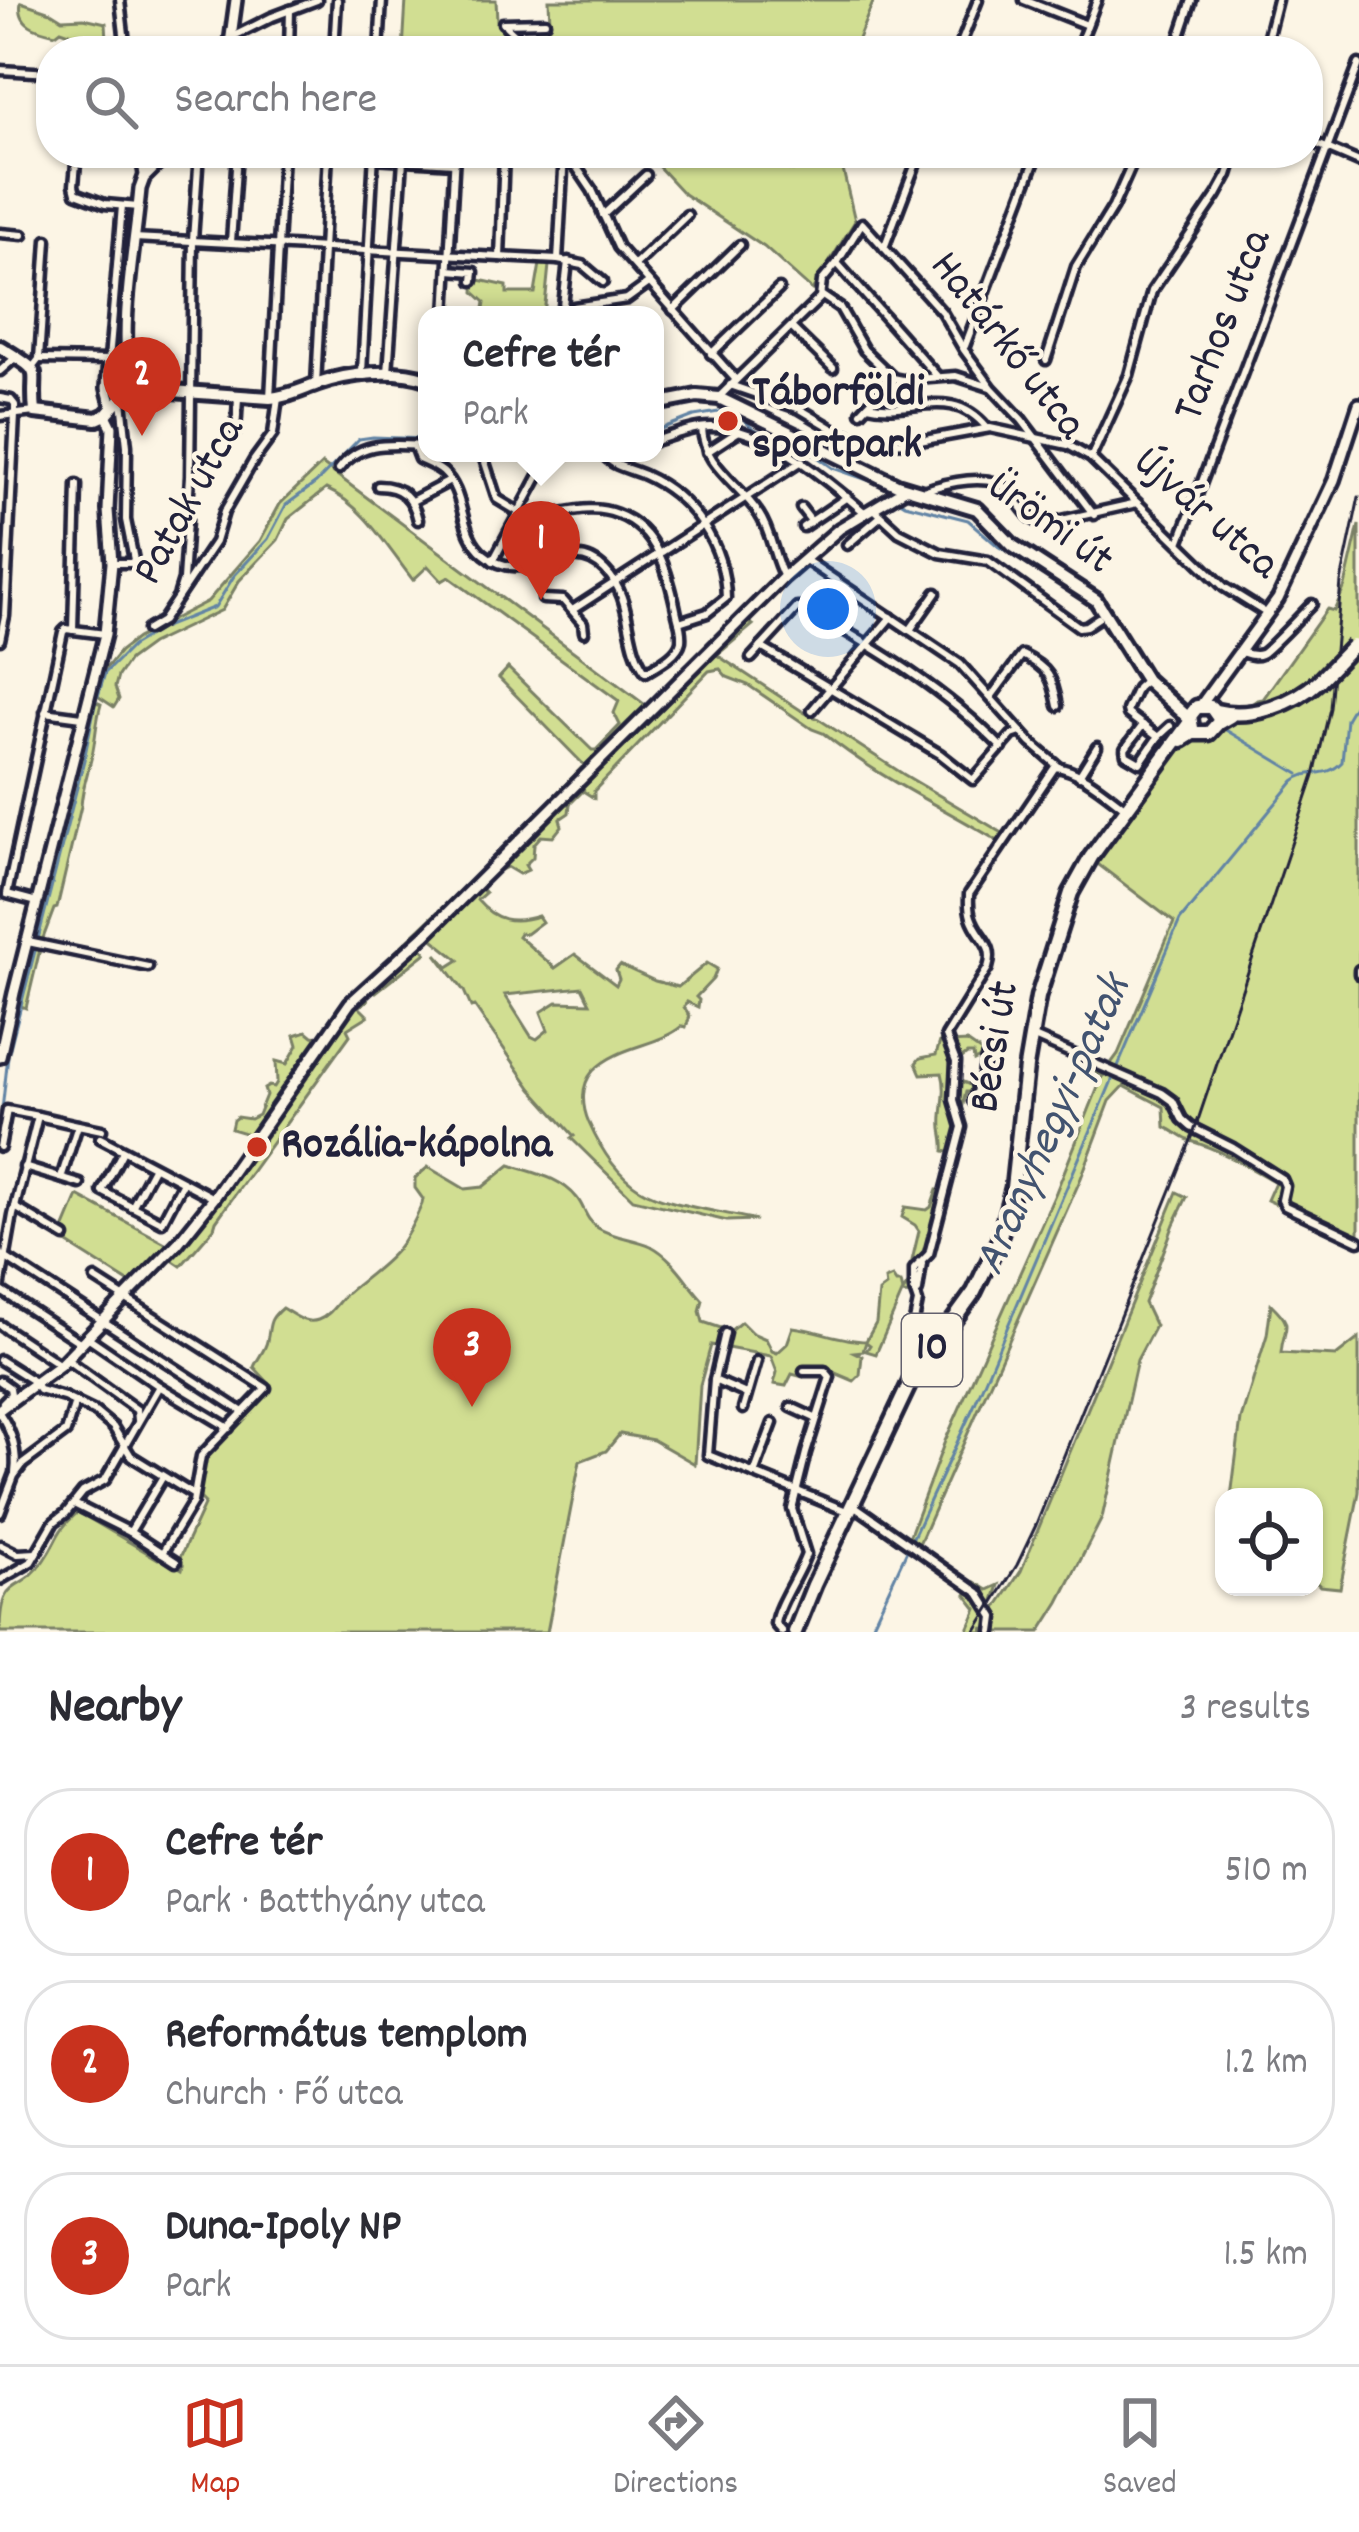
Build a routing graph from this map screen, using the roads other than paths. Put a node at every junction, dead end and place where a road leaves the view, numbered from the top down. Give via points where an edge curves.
1 (120, 0) edge
2 (236, 0) edge
3 (316, 0) edge
4 (338, 0) edge
5 (382, 0) edge
6 (978, 0) edge
7 (1024, 0) edge
8 (1097, 0) edge
9 (1192, 0) edge
10 (1277, 0) edge
11 (290, 10) junction
12 (545, 22) dead end
13 (1087, 25) junction
14 (124, 36) edge
15 (231, 36) edge
16 (235, 36) edge
17 (289, 36) edge
18 (335, 36) edge
19 (380, 36) edge
20 (517, 36) edge
21 (964, 36) edge
22 (1083, 36) edge
23 (1180, 36) edge
24 (1268, 36) edge
25 (1359, 64) edge
26 (0, 70) edge
27 (36, 72) edge
28 (1323, 146) edge
29 (1328, 148) junction
30 (1323, 161) edge
31 (1359, 161) edge
32 (75, 168) edge
33 (142, 168) edge
34 (153, 168) edge
35 (198, 168) edge
36 (236, 168) edge
37 (282, 168) edge
38 (327, 168) edge
39 (373, 168) edge
40 (402, 168) edge
41 (454, 168) edge
42 (503, 168) edge
43 (565, 168) edge
44 (577, 168) edge
45 (914, 168) edge
46 (1032, 168) edge
47 (1130, 168) edge
48 (1230, 168) edge
49 (1320, 168) edge
50 (646, 175) dead end
51 (143, 178) junction
52 (122, 206) junction
53 (138, 208) junction
54 (687, 214) dead end
55 (603, 215) junction
56 (0, 233) edge
57 (23, 235) dead end
58 (134, 238) junction
59 (46, 240) dead end
60 (193, 240) junction
61 (231, 242) junction
62 (278, 244) junction
63 (740, 245) dead end
64 (322, 247) junction
65 (884, 248) junction
66 (368, 250) junction
67 (397, 250) junction
68 (450, 254) junction
69 (500, 256) junction
70 (558, 260) junction
71 (568, 261) junction
72 (837, 263) junction
73 (634, 265) junction
74 (449, 270) junction
75 (473, 281) dead end
76 (603, 282) dead end
77 (649, 283) junction
78 (779, 289) dead end
79 (821, 295) junction
80 (447, 306) edge
81 (562, 306) dead end
82 (581, 306) edge
83 (673, 310) junction
84 (791, 327) junction
85 (0, 347) edge
86 (964, 350) junction
87 (711, 354) junction
88 (16, 357) junction
89 (126, 358) junction
90 (110, 360) junction
91 (1046, 361) dead end
92 (35, 364) junction
93 (833, 368) dead end
94 (0, 371) edge
95 (388, 373) junction
96 (362, 375) junction
97 (937, 376) junction
98 (418, 378) edge
99 (893, 378) junction
100 (733, 382) junction
101 (316, 385) junction
102 (992, 388) junction
103 (192, 391) junction
104 (238, 395) junction
105 (0, 398) edge
106 (274, 398) junction
107 (719, 398) junction
108 (664, 402) edge
109 (115, 404) junction
110 (1359, 404) edge
111 (868, 405) junction
112 (35, 412) junction
113 (861, 412) dead end
114 (0, 416) edge
115 (16, 416) junction
116 (125, 422) junction
117 (702, 428) junction
118 (987, 428) junction
119 (740, 431) junction
120 (236, 432) dead end
121 (1034, 436) junction
122 (664, 439) edge
123 (414, 446) junction
124 (418, 446) edge
125 (707, 452) junction
126 (418, 456) edge
127 (1090, 458) junction
128 (802, 461) junction
129 (426, 462) edge
130 (485, 462) edge
131 (546, 462) edge
132 (609, 462) edge
133 (339, 469) dead end
134 (450, 481) junction
135 (77, 484) dead end
136 (378, 487) dead end
137 (905, 493) junction
138 (747, 497) junction
139 (847, 497) junction
140 (412, 501) junction
141 (1137, 502) junction
142 (800, 508) dead end
143 (873, 512) junction
144 (519, 513) junction
145 (1094, 514) junction
146 (418, 520) dead end
147 (811, 521) junction
148 (704, 525) junction
149 (802, 527) dead end
150 (1179, 543) junction
151 (847, 544) dead end
152 (659, 554) junction
153 (804, 559) junction
154 (494, 561) junction
155 (112, 563) junction
156 (784, 577) junction
157 (615, 582) junction
158 (179, 593) junction
159 (936, 593) dead end
160 (543, 599) dead end
161 (1312, 604) dead end
162 (574, 609) junction
163 (1269, 614) junction
164 (891, 617) junction
165 (1098, 618) dead end
166 (679, 622) junction
167 (73, 630) junction
168 (147, 630) dead end
169 (910, 630) junction
170 (584, 632) dead end
171 (105, 634) junction
172 (0, 640) edge
173 (1356, 642) edge
174 (869, 644) junction
175 (760, 647) junction
176 (1241, 652) junction
177 (751, 658) dead end
178 (1144, 682) junction
179 (830, 690) junction
180 (991, 697) junction
181 (1058, 706) dead end
182 (812, 710) dead end
183 (45, 712) junction
184 (1203, 716) junction
185 (82, 717) junction
186 (1143, 725) junction
187 (1170, 726) dead end
188 (1021, 732) junction
189 (1158, 736) junction
190 (1097, 747) dead end
191 (1002, 748) junction
192 (1058, 766) junction
193 (1079, 776) junction
194 (1126, 808) junction
195 (37, 902) junction
196 (33, 943) junction
197 (148, 967) dead end
198 (1030, 1037) junction
199 (0, 1058) edge
200 (986, 1058) dead end
201 (956, 1075) junction
202 (976, 1083) junction
203 (973, 1101) dead end
204 (38, 1116) junction
205 (77, 1125) junction
206 (0, 1147) edge
207 (123, 1150) junction
208 (24, 1167) junction
209 (153, 1167) junction
210 (61, 1178) junction
211 (183, 1182) junction
212 (80, 1184) dead end
213 (214, 1198) junction
214 (15, 1207) junction
215 (132, 1207) junction
216 (65, 1237) dead end
217 (1359, 1241) edge
218 (3, 1257) edge
219 (922, 1264) junction
220 (94, 1279) dead end
221 (122, 1280) dead end
222 (135, 1288) junction
223 (0, 1290) edge
224 (918, 1291) dead end
225 (125, 1298) junction
226 (103, 1319) junction
227 (0, 1325) edge
228 (725, 1333) dead end
229 (84, 1340) junction
230 (927, 1356) junction
231 (0, 1360) edge
232 (757, 1361) dead end
233 (63, 1362) junction
234 (804, 1371) dead end
235 (714, 1380) junction
236 (0, 1381) edge
237 (35, 1385) junction
238 (159, 1386) junction
239 (746, 1394) junction
240 (75, 1402) junction
241 (791, 1407) dead end
242 (742, 1409) dead end
243 (0, 1410) edge
244 (244, 1412) junction
245 (80, 1419) dead end
246 (817, 1419) junction
247 (773, 1423) dead end
248 (229, 1428) junction
249 (136, 1430) junction
250 (66, 1432) junction
251 (125, 1448) junction
252 (754, 1474) junction
253 (162, 1477) junction
254 (13, 1480) junction
255 (0, 1484) edge
256 (796, 1492) junction
257 (195, 1496) junction
258 (74, 1504) junction
259 (848, 1507) junction
260 (0, 1513) edge
261 (130, 1532) junction
262 (0, 1545) edge
263 (36, 1552) junction
264 (162, 1552) junction
265 (176, 1562) dead end
266 (0, 1580) edge
267 (782, 1632) edge
268 (795, 1632) edge
269 (992, 1632) edge

1 - 14 street
2 - 15 street
3 - 11 street
4 - 18 street
5 - 19 street
6 - 21 street
7 - 13 street
8 - 13 street
9 - 23 street
10 - 24 street
11 - 16 street
11 - 17 street
12 - 20 street via 503,23
13 - 22 street
25 - 29 street, Tarhos utca
26 - 27 street
28 - 29 street
29 - 30 street, Tarhos utca
29 - 31 street
32 - 52 street via 76,194
33 - 51 street
34 - 51 street
35 - 60 street
36 - 61 street
37 - 62 street, Patak utca
38 - 64 street
39 - 66 street
40 - 67 street
41 - 68 street
42 - 69 street
43 - 70 street
44 - 55 street
45 - 65 street
46 - 86 street
47 - 91 street via 1076,267
48 - 127 street via 1152,291 1129,375
49 - 150 street, Tarhos utca
50 - 55 street
51 - 53 street
52 - 53 street
52 - 90 street
53 - 58 street
54 - 73 street
55 - 73 street
56 - 57 street
58 - 60 street
58 - 89 street
59 - 92 street
60 - 61 street
60 - 103 street
61 - 62 street
62 - 64 street
62 - 106 street, Patak utca
63 - 83 street
64 - 66 street
64 - 101 street
65 - 72 street, Határkő utca via 862,223
65 - 86 street, Határkő utca via 942,312
66 - 67 street
66 - 96 street
67 - 68 street
67 - 95 street
68 - 69 street
68 - 74 street
69 - 70 street
70 - 71 street
71 - 76 street
71 - 81 street
72 - 79 street
72 - 97 street
73 - 77 street
74 - 75 street via 472,271
74 - 80 street
77 - 82 street via 627,299
77 - 83 street
78 - 87 street
79 - 84 street
79 - 99 street
83 - 87 street
84 - 93 street
84 - 100 street
85 - 88 main road
86 - 102 street, Határkő utca
87 - 100 street
88 - 92 main road
88 - 94 street
89 - 90 street
89 - 109 street
90 - 92 street
90 - 109 street
92 - 112 main road
95 - 96 main road
95 - 98 main road
96 - 101 main road
97 - 99 street
97 - 102 street
99 - 111 street
100 - 107 street
100 - 118 street via 880,443
101 - 106 main road
102 - 121 street, Határkő utca
103 - 104 main road
103 - 109 main road
103 - 158 street
104 - 106 main road
104 - 120 street
105 - 115 street via 10,400
106 - 158 street, Patak utca via 273,434
107 - 108 main road
107 - 137 main road, Ürömi út
109 - 112 main road via 98,419
109 - 116 street
109 - 116 street via 124,403
109 - 155 street
110 - 163 street, Bécsi út via 1334,480
111 - 113 street
111 - 118 street via 950,404
112 - 115 street
114 - 115 street
115 - 172 street
116 - 155 street via 134,560
117 - 119 street
117 - 122 street
117 - 125 street
118 - 121 street, Újvár utca
119 - 125 street
119 - 128 street
121 - 127 street, Újvár utca
121 - 145 street, Határkő utca
123 - 124 street
123 - 126 street
123 - 133 street via 369,446
125 - 138 street
127 - 141 street, Újvár utca
128 - 138 street
128 - 139 street
129 - 134 street
130 - 144 street via 494,494
131 - 144 street
132 - 148 street via 671,490
134 - 140 street
134 - 154 street via 472,540
135 - 167 street
136 - 140 street
137 - 143 street
137 - 145 street via 989,481 1040,524
137 - 178 main road, Ürömi út via 977,509 1013,547 1092,596
138 - 148 street
138 - 156 street
139 - 143 street
139 - 147 street
140 - 146 street
141 - 145 street
141 - 150 street, Újvár utca
142 - 147 street
143 - 151 street
143 - 153 street
143 - 165 street via 940,554 988,561 1079,627
144 - 152 street via 613,512 643,531
144 - 154 street
147 - 149 street
148 - 152 street
148 - 166 street via 726,598
150 - 163 street, Újvár utca via 1223,587
152 - 157 street
152 - 166 street
153 - 156 street
153 - 164 street
154 - 157 street via 522,567 580,555
155 - 171 street
156 - 213 street via 350,1003
157 - 162 street
157 - 166 street via 646,671 680,646
158 - 168 street, Patak utca
159 - 169 street
160 - 162 street
161 - 176 street via 1266,651
162 - 170 street
163 - 176 street, Bécsi út
164 - 169 street
164 - 174 street
167 - 171 street
167 - 183 street via 62,632
169 - 180 street
171 - 185 street
173 - 184 main road, 10, bridge via 1283,704
174 - 175 street via 802,607
174 - 179 street
174 - 191 street via 970,715
175 - 177 street
175 - 179 street
176 - 184 street, Bécsi út
178 - 184 main road, Ürömi út
178 - 186 street via 1127,710
179 - 182 street
179 - 191 street via 973,780
180 - 181 street via 1022,655 1049,673
180 - 188 street
183 - 185 street
183 - 195 street via 7,894
184 - 194 main road, Bécsi út / 10
185 - 195 street
186 - 189 street
186 - 189 street via 1126,755 1140,763
187 - 189 street
188 - 191 street
188 - 192 street
190 - 193 street
192 - 193 street
192 - 201 street via 969,895 991,958 946,1034
193 - 194 street
194 - 198 main road, Bécsi út / 10 via 1067,902
195 - 196 street
196 - 197 street
196 - 199 street
198 - 217 street via 1170,1097 1186,1124 1280,1178 1287,1208
198 - 230 main road, Bécsi út / 10 via 1005,1223 974,1292
200 - 202 street
201 - 202 street
201 - 219 street via 962,1127
202 - 203 street
204 - 205 street
204 - 206 street via 7,1111
204 - 208 street
205 - 207 street
205 - 210 street
207 - 209 street
207 - 215 street via 102,1191
208 - 210 street
208 - 214 street
209 - 211 street
209 - 215 street
210 - 212 street
211 - 213 street
211 - 215 street via 162,1222
213 - 222 street
214 - 216 street
214 - 218 street
218 - 223 street
218 - 226 street
219 - 224 street
219 - 230 street via 914,1269 910,1336
220 - 225 street
221 - 222 street
222 - 225 street
223 - 229 street
225 - 226 street
225 - 244 street via 266,1388
226 - 229 street
226 - 244 street
227 - 233 street
228 - 235 street
229 - 233 street
229 - 238 street
230 - 259 main road, Bécsi út / 10
231 - 237 street
232 - 239 street
233 - 237 street
233 - 249 street via 136,1410
234 - 246 street via 830,1373
235 - 239 street
235 - 252 street via 708,1455
236 - 243 street via 10,1388
237 - 240 street
237 - 243 street
238 - 248 street
238 - 249 street
239 - 242 street
240 - 250 street
240 - 251 street via 113,1427
241 - 246 street
243 - 254 street via 17,1460
244 - 248 street
245 - 250 street
246 - 256 street
247 - 252 street
248 - 257 street via 201,1456
249 - 251 street
250 - 254 street
251 - 253 street
251 - 258 street via 105,1481
252 - 256 street
253 - 257 street
253 - 261 street
254 - 255 street
254 - 260 street
256 - 259 street
256 - 267 street via 792,1514 806,1554 776,1614
257 - 264 street
258 - 261 street
258 - 263 street
259 - 268 main road, Bécsi út / 10
259 - 269 street via 981,1595 994,1617
261 - 264 street
262 - 263 street
263 - 266 street
264 - 265 street

